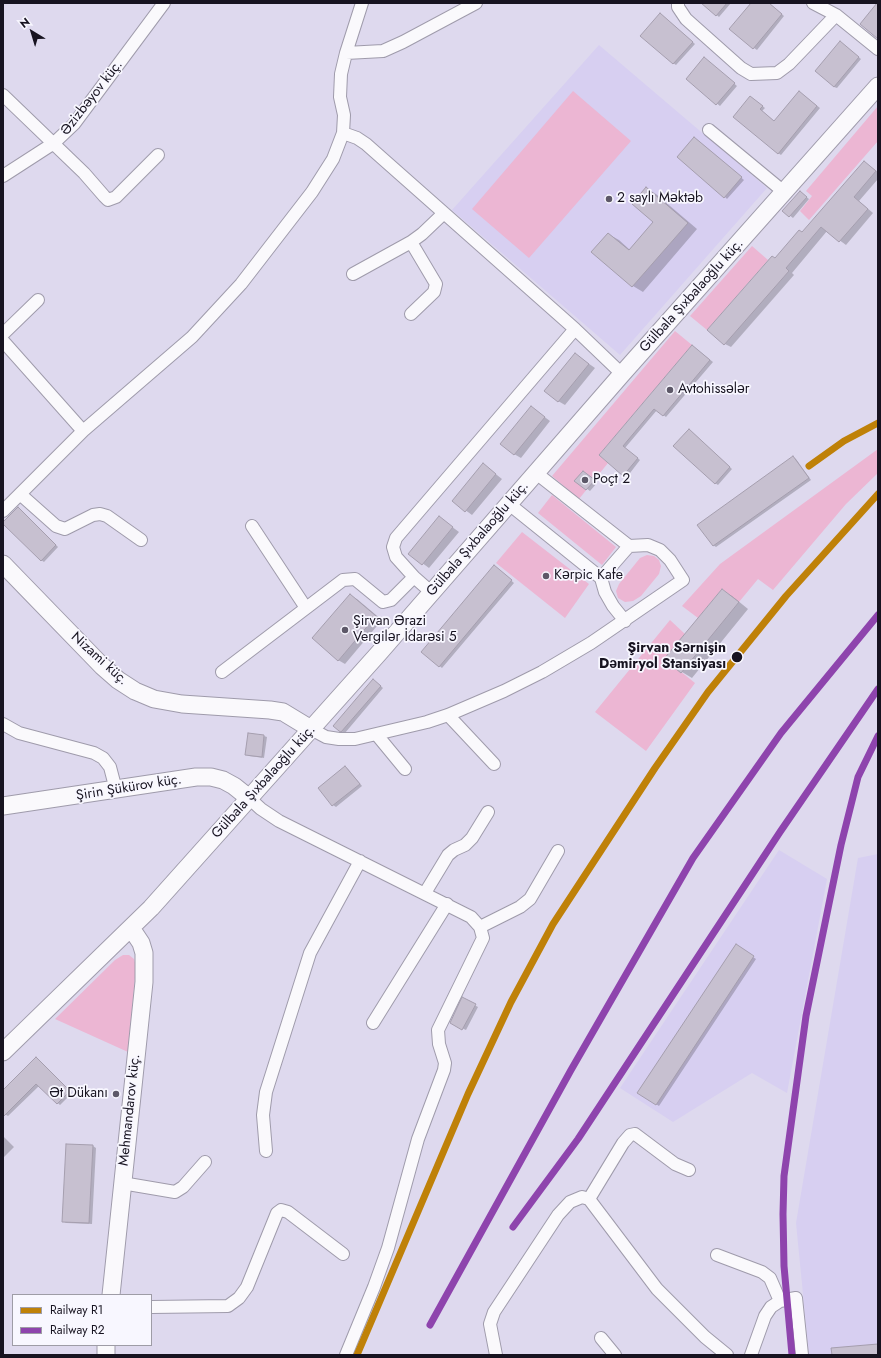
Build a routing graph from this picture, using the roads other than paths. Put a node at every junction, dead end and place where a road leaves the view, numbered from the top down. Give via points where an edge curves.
1 (164, 3) edge
2 (362, 3) edge
3 (476, 3) edge
4 (678, 3) edge
5 (821, 5) edge
6 (836, 15) junction
7 (878, 49) edge
8 (346, 53) junction
9 (878, 86) edge
10 (3, 95) edge
11 (709, 130) dead end
12 (343, 133) junction
13 (54, 143) junction
14 (158, 155) dead end
15 (3, 176) edge
16 (784, 192) junction
17 (444, 213) junction
18 (411, 242) junction
19 (353, 274) dead end
20 (38, 300) dead end
21 (411, 314) dead end
22 (575, 329) junction
23 (3, 334) edge
24 (3, 341) edge
25 (622, 374) junction
26 (83, 431) junction
27 (536, 474) junction
28 (20, 494) junction
29 (509, 504) junction
30 (3, 511) edge
31 (252, 526) dead end
32 (140, 540) dead end
33 (629, 546) junction
34 (3, 564) edge
35 (414, 577) junction
36 (601, 578) junction
37 (431, 592) junction
38 (306, 608) junction
39 (625, 621) junction
40 (222, 672) dead end
41 (448, 715) junction
42 (3, 724) edge
43 (311, 729) junction
44 (377, 735) junction
45 (494, 764) dead end
46 (405, 769) dead end
47 (116, 790) junction
48 (249, 798) junction
49 (3, 806) edge
50 (488, 812) dead end
51 (558, 851) dead end
52 (360, 861) junction
53 (424, 893) junction
54 (447, 904) junction
55 (480, 927) junction
56 (131, 928) junction
57 (373, 1023) dead end
58 (3, 1052) edge
59 (266, 1151) dead end
60 (205, 1162) dead end
61 (689, 1170) dead end
62 (122, 1183) junction
63 (589, 1199) junction
64 (343, 1254) dead end
65 (717, 1255) dead end
66 (111, 1294) edge
67 (780, 1300) junction
68 (152, 1307) edge
69 (601, 1338) dead end
70 (346, 1355) edge
71 (496, 1355) edge
72 (615, 1355) edge
73 (726, 1355) edge
74 (751, 1355) edge
75 (802, 1355) edge

1 - 13 street, Əzizbəyov küç. via 82,114
2 - 8 street
3 - 8 street via 383,51
4 - 6 street via 686,19 751,74 777,73
5 - 6 street
6 - 7 street
8 - 12 street via 341,74 340,96 344,116
9 - 16 main road, Gülbala Şıxbalaoğlu küç.
10 - 13 street
11 - 16 street
12 - 17 street via 366,144
12 - 26 street via 332,159 312,192 241,284 192,337
13 - 14 street via 108,200 116,197
13 - 15 street, Əzizbəyov küç.
16 - 25 main road, Gülbala Şıxbalaoğlu küç.
17 - 18 street
17 - 22 street
18 - 19 street
18 - 21 street via 436,284 434,292
20 - 23 street
22 - 25 street
22 - 35 street via 396,538 393,547 396,557
24 - 26 street
25 - 27 main road, Gülbala Şıxbalaoğlu küç.
26 - 28 street
27 - 29 main road, Gülbala Şıxbalaoğlu küç.
27 - 33 street
28 - 30 street
28 - 32 street via 56,526 66,530 93,515 100,514 107,516
29 - 36 street
29 - 37 main road, Gülbala Şıxbalaoğlu küç.
31 - 38 street
33 - 36 street
33 - 39 street via 648,545 660,550 683,580
34 - 43 main road, Nizami küç. via 102,666 135,691 154,699 182,704 283,712
35 - 37 street
35 - 38 street via 391,600 383,602 355,580 343,580
36 - 39 street via 605,592
37 - 43 main road, Gülbala Şıxbalaoğlu küç.
38 - 40 street
39 - 41 street via 542,672
41 - 44 street
41 - 45 street
42 - 47 street via 19,733 94,753 103,758 110,767
43 - 44 street via 326,737 339,739
43 - 48 main road, Gülbala Şıxbalaoğlu küç.
44 - 46 street
47 - 48 main road, Şirin Şükürov küç. via 196,777 211,777 224,780
47 - 49 main road, Şirin Şükürov küç.
48 - 52 street via 279,821
48 - 56 main road, Gülbala Şıxbalaoğlu küç.
50 - 53 street via 472,838 448,855
51 - 55 street via 530,899 520,908
52 - 53 street
52 - 59 street via 310,953 266,1092 262,1115
53 - 54 street
54 - 55 street via 471,917
54 - 57 street
55 - 70 street via 483,938 438,1030 437,1038 445,1063 444,1070 418,1139 386,1254
56 - 58 main road, Gülbala Şıxbalaoğlu küç.
56 - 62 main road, Mehmandarov küç. via 144,953 144,982
60 - 62 street via 184,1187 175,1192
61 - 63 street via 675,1164 635,1134 630,1135
62 - 66 main road, Mehmandarov küç.
63 - 71 street via 582,1197 570,1202 558,1215 494,1312 490,1324
63 - 73 street via 657,1289
64 - 68 street via 288,1212 281,1210 277,1213 247,1287 239,1298 228,1306
65 - 67 street via 762,1272 770,1278
67 - 74 street via 771,1307 766,1316
67 - 75 street via 796,1298
69 - 72 street

